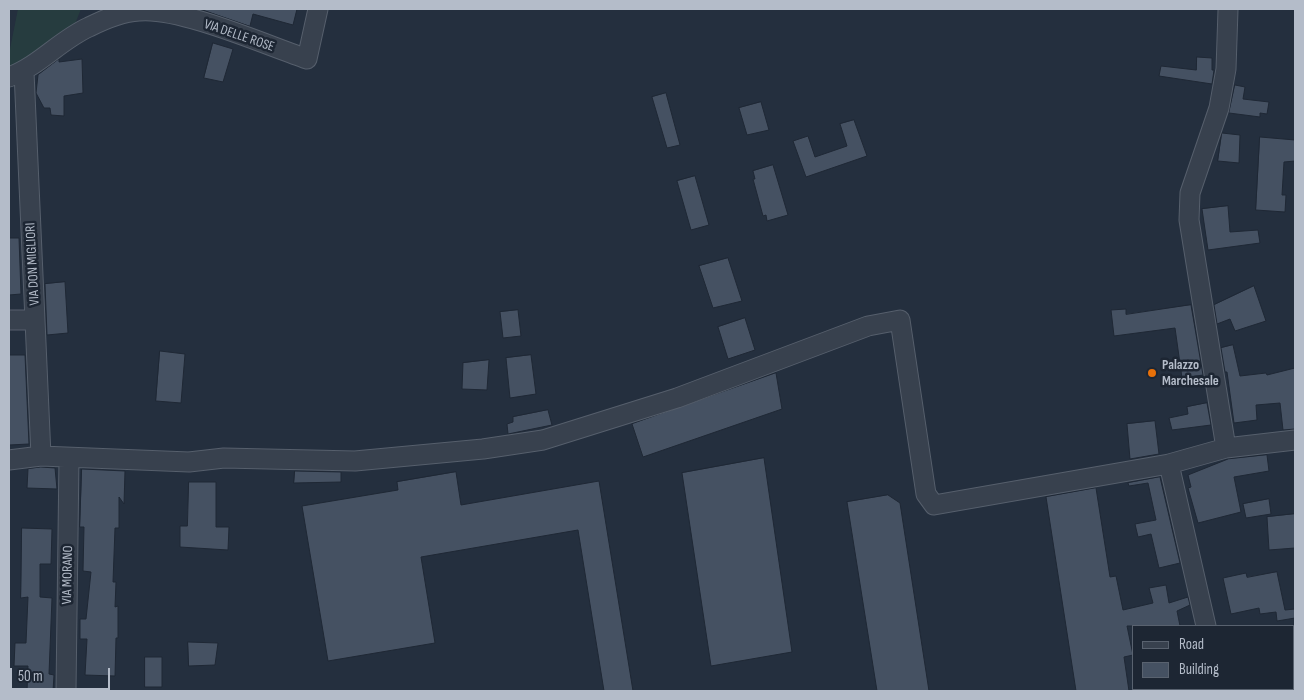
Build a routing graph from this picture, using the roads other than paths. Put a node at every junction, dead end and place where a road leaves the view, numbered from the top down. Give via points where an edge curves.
1 (89, 9) edge
2 (318, 9) edge
3 (1228, 10) dead end
4 (206, 16) edge
5 (86, 28) junction
6 (16, 75) edge
7 (9, 320) edge
8 (35, 320) junction
9 (1295, 440) edge
10 (1226, 448) junction
11 (41, 456) junction
12 (69, 458) junction
13 (9, 460) edge
14 (1169, 464) junction
15 (1206, 625) edge
16 (66, 691) edge

1 - 5 street
2 - 4 street, VIA DELLE ROSE via 307,59
3 - 10 street via 1226,68 1219,108 1190,193 1189,220
4 - 5 street, VIA DELLE ROSE via 141,11 115,15
5 - 6 street, VIA DELLE ROSE
6 - 8 street, VIA DON MIGLIORI
7 - 8 street
8 - 11 street, VIA DON MIGLIORI
9 - 10 street
10 - 14 street
11 - 12 street
11 - 13 street
12 - 14 street via 189,462 224,458 355,461 542,440 677,398 868,326 900,320 926,494 934,505
12 - 16 street, VIA MORANO
14 - 15 street

